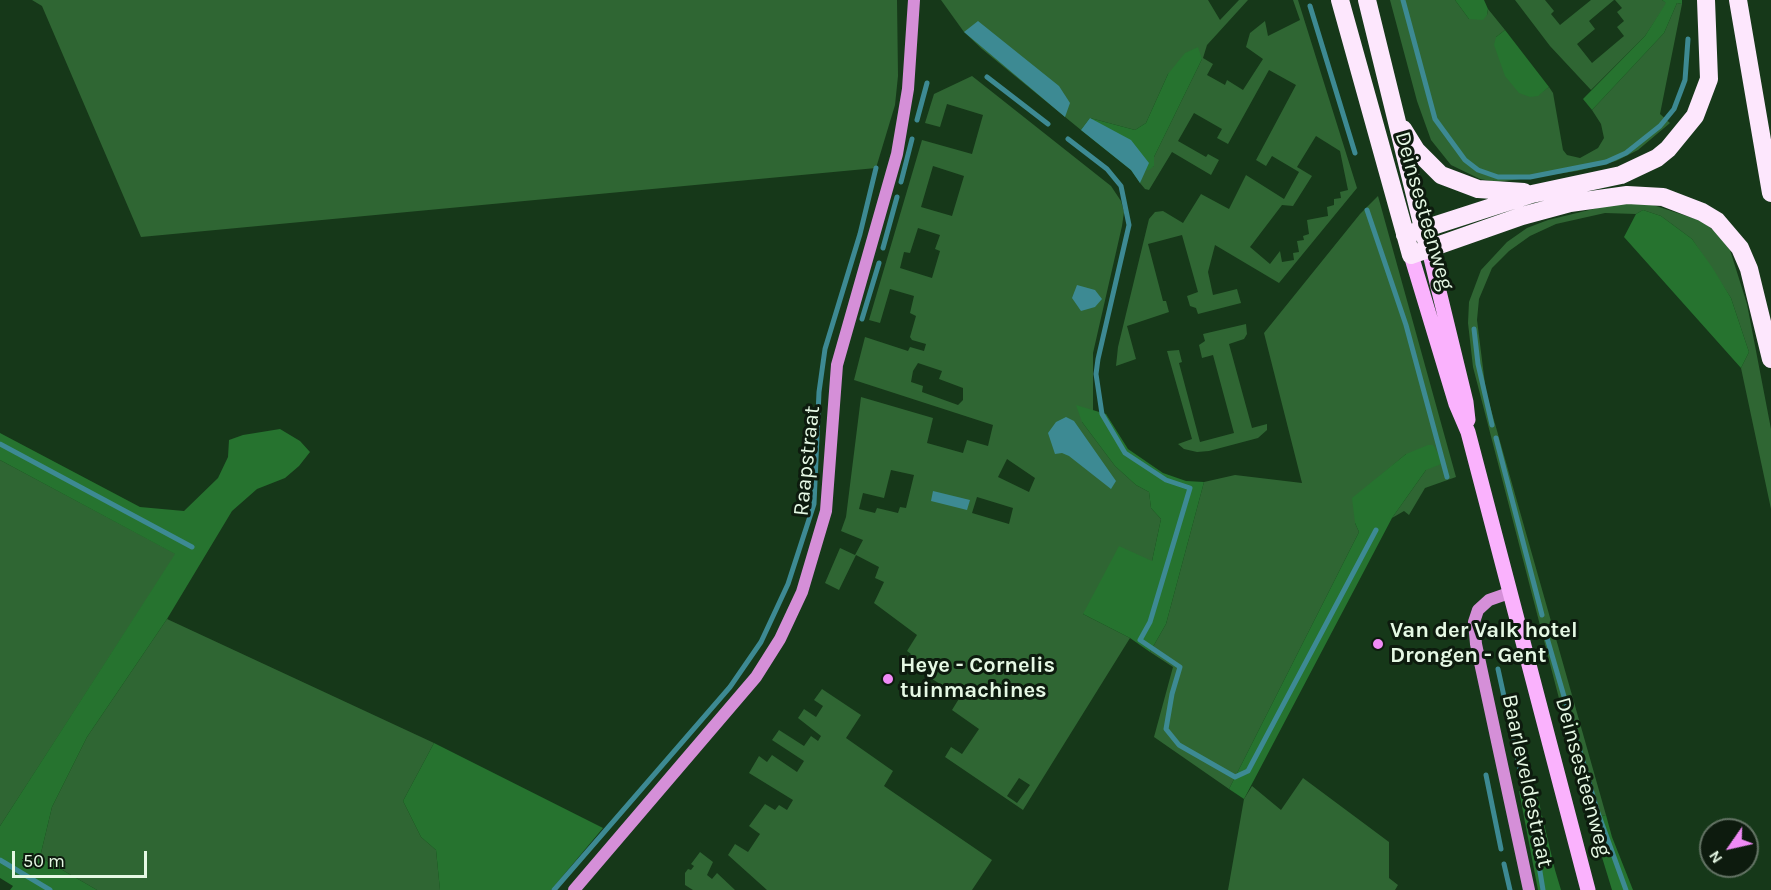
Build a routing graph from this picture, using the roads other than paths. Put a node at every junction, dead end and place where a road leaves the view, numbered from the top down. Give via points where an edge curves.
1 (914, 0) edge
2 (1340, 0) edge
3 (1367, 0) edge
4 (1706, 0) edge
5 (1738, 0) edge
6 (1395, 109) junction
7 (1771, 193) edge
8 (1532, 194) junction
9 (1423, 229) junction
10 (1405, 235) junction
11 (1429, 250) junction
12 (1411, 255) junction
13 (1771, 360) edge
14 (1468, 432) junction
15 (1509, 592) junction
16 (573, 890) edge
17 (1529, 890) edge
18 (1588, 890) edge

1 - 16 street, Raapstraat via 908,89 897,154 837,365 826,511 802,592 780,639 756,677
2 - 10 highway, Deinsesteenweg
3 - 6 highway, Deinsesteenweg
4 - 8 highway via 1709,79 1695,116 1677,139 1657,158 1621,175
5 - 7 highway
6 - 8 highway via 1412,144 1441,175 1478,189
6 - 9 highway, Deinsesteenweg
8 - 9 highway
9 - 10 highway
9 - 11 highway, Deinsesteenweg
10 - 12 highway, Deinsesteenweg
11 - 12 highway
11 - 13 highway via 1570,203 1627,195 1663,197 1710,217 1740,248
11 - 14 main road, Deinsesteenweg via 1466,402
12 - 14 main road, Deinsesteenweg
14 - 15 main road, Deinsesteenweg
15 - 17 street, Baarleveldestraat via 1489,600 1478,610 1474,622
15 - 18 main road, Deinsesteenweg

